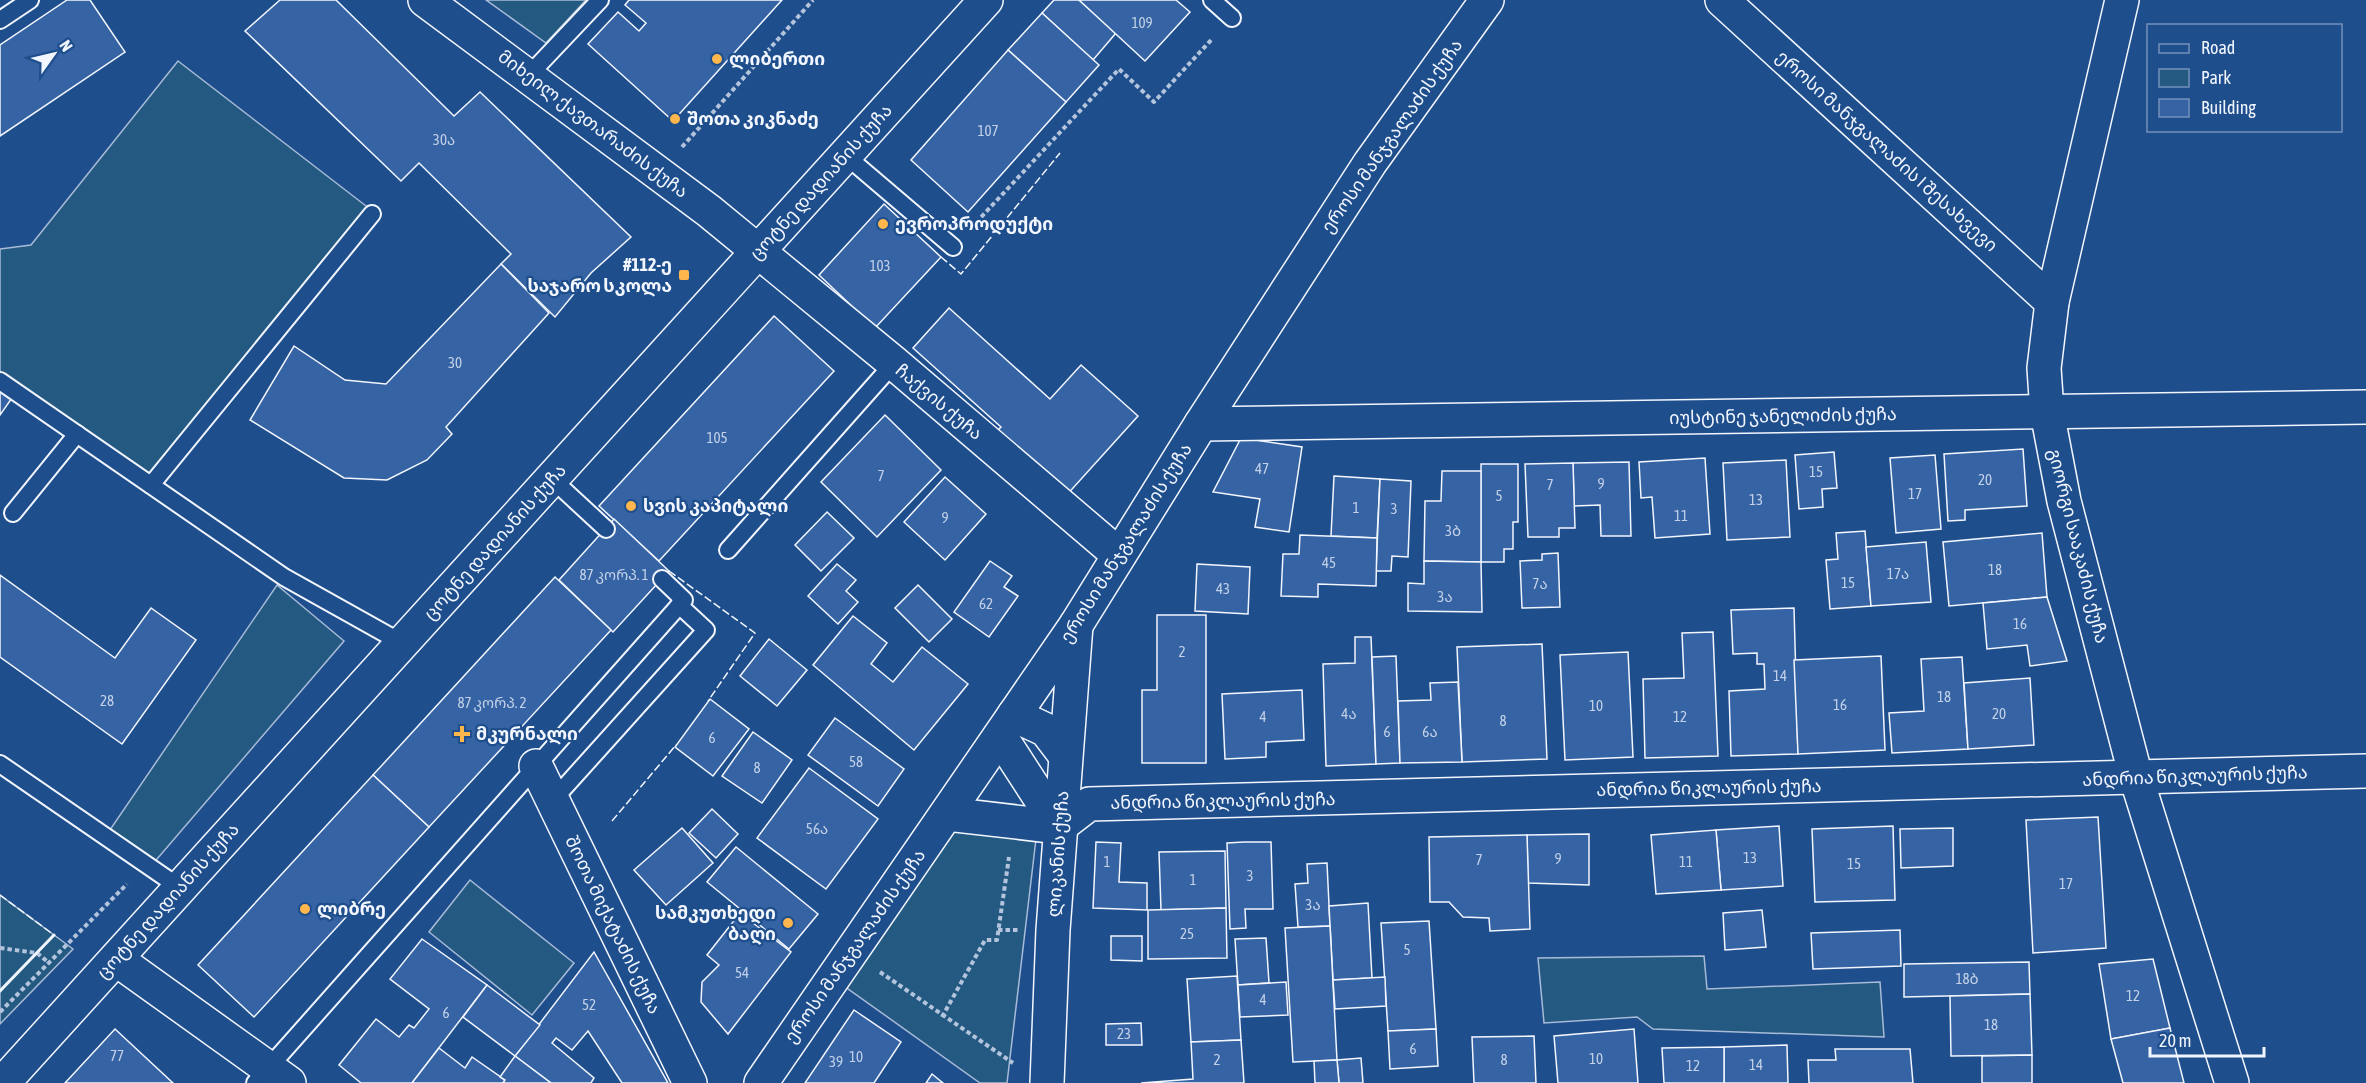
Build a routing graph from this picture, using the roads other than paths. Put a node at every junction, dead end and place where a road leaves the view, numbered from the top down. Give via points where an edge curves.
1 (30, 0) edge
2 (425, 0) edge
3 (600, 0) edge
4 (986, 0) edge
5 (1212, 0) edge
6 (1487, 0) edge
7 (1722, 0) edge
8 (2122, 0) edge
9 (1232, 18) road end
10 (0, 20) edge
11 (529, 75) junction
12 (845, 155) junction
13 (372, 214) dead end
14 (953, 247) road end
15 (758, 251) junction
16 (2052, 302) junction
17 (894, 363) junction
18 (0, 381) edge
19 (2366, 407) edge
20 (2047, 412) junction
21 (1201, 424) junction
22 (77, 434) junction
23 (552, 479) junction
24 (151, 485) junction
25 (13, 513) dead end
26 (606, 529) dead end
27 (728, 550) dead end
28 (1119, 555) junction
29 (662, 579) dead end
30 (679, 605) junction
31 (1076, 625) junction
32 (402, 643) junction
33 (1007, 726) junction
34 (1065, 755) junction
35 (0, 764) edge
36 (536, 766) junction
37 (2366, 771) edge
38 (2136, 777) junction
39 (553, 800) junction
40 (947, 814) junction
41 (1059, 827) junction
42 (179, 887) junction
43 (116, 958) junction
44 (270, 1078) edge
45 (3, 1083) edge
46 (690, 1083) edge
47 (761, 1083) edge
48 (1047, 1083) edge
49 (2232, 1083) edge

1 - 10 lane
2 - 11 street, მიხეილ ქავთარაძის ქუჩა
3 - 11 lane
4 - 12 street, ცოტნე დადიანის ქუჩა
5 - 9 lane
6 - 21 street, ეროსი მანჯგალაძის ქუჩა via 1370,163
7 - 16 street, ეროსი მანჯგალაძის I შესახვევი
8 - 16 street, გიორგი სააკაძის ქუჩა
11 - 15 street, მიხეილ ქავთარაძის ქუჩა
12 - 14 lane
12 - 15 street, ცოტნე დადიანის ქუჩა
13 - 24 lane
15 - 17 street, ჩაქვის ქუჩა
15 - 23 street, ცოტნე დადიანის ქუჩა
16 - 20 street, გიორგი სააკაძის ქუჩა via 2044,368
17 - 27 lane
17 - 28 street, ჩაქვის ქუჩა
18 - 22 lane
19 - 20 street, იუსტინე ჯანელიძის ქუჩა
20 - 21 street, იუსტინე ჯანელიძის ქუჩა
20 - 38 street, გიორგი სააკაძის ქუჩა via 2064,501
21 - 28 street, ეროსი მანჯგალაძის ქუჩა
22 - 24 lane
22 - 25 lane
23 - 26 lane
23 - 32 street, ცოტნე დადიანის ქუჩა
24 - 32 lane via 284,577
28 - 31 street, ეროსი მანჯგალაძის ქუჩა
29 - 30 lane via 684,600
30 - 36 lane
30 - 39 lane via 706,630
31 - 33 street, ეროსი მანჯგალაძის ქუჩა
31 - 34 street, ლიკანის ქუჩა
32 - 42 street, ცოტნე დადიანის ქუჩა
33 - 34 street via 1046,730
33 - 40 street, ეროსი მანჯგალაძის ქუჩა
33 - 41 street
34 - 41 street, ლიკანის ქუჩა
35 - 42 lane
36 - 39 street, შოთა მიქატაძის ქუჩა
36 - 44 lane
37 - 38 street, ანდრია წიკლაურის ქუჩა
38 - 41 street, ანდრია წიკლაურის ქუჩა via 1089,804
38 - 49 street, გიორგი სააკაძის ქუჩა
39 - 46 street, შოთა მიქატაძის ქუჩა
40 - 41 street
40 - 47 street, ეროსი მანჯგალაძის ქუჩა
41 - 48 street, ლიკანის ქუჩა
42 - 43 street, ცოტნე დადიანის ქუჩა
43 - 44 street
43 - 45 street, ცოტნე დადიანის ქუჩა

